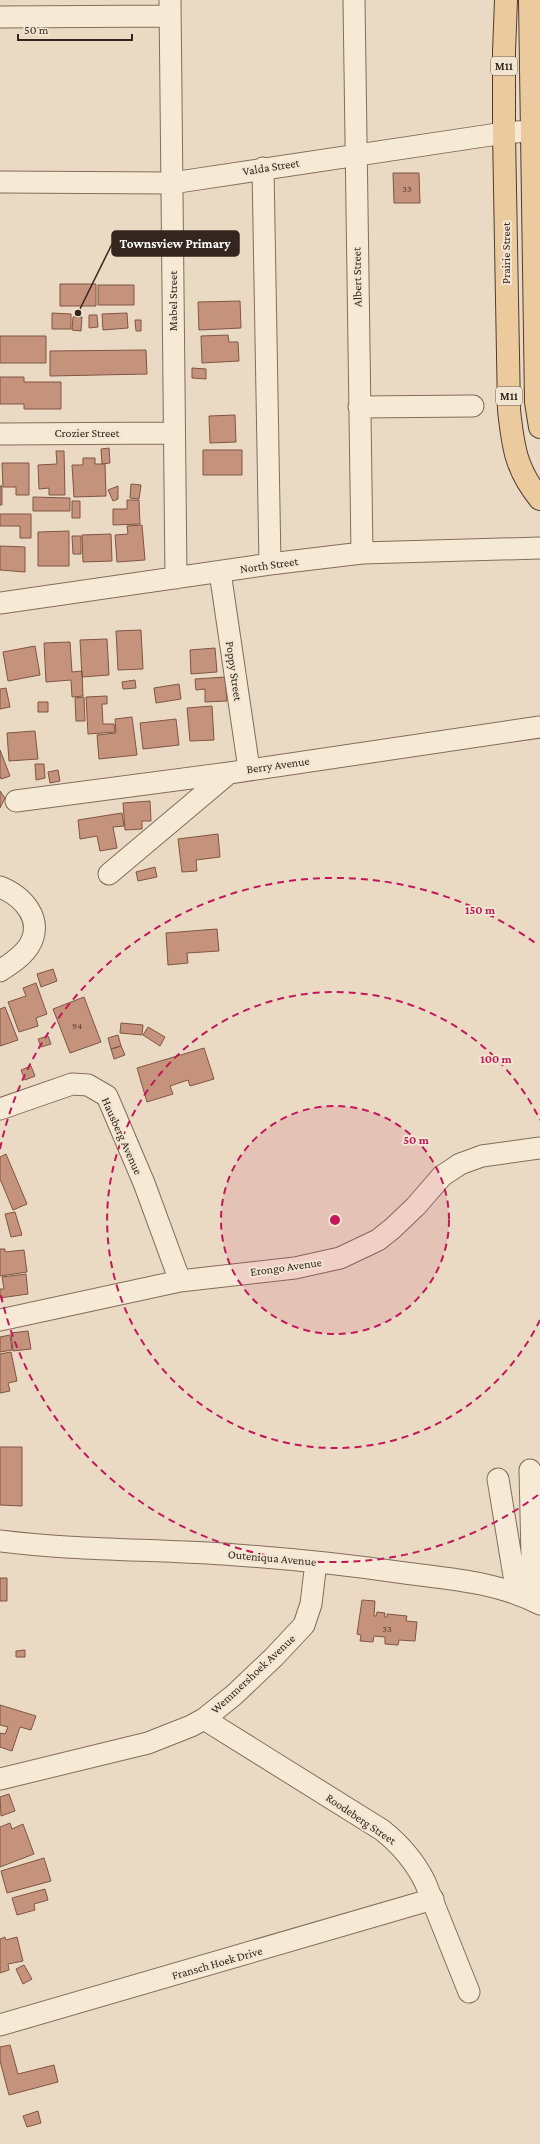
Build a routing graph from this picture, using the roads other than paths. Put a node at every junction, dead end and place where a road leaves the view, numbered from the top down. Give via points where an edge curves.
1 (354, 0) edge
2 (506, 0) edge
3 (530, 0) edge
4 (170, 8) edge
5 (0, 17) edge
6 (536, 130) edge
7 (504, 133) junction
8 (355, 155) junction
9 (263, 168) junction
10 (0, 182) edge
11 (172, 183) junction
12 (473, 406) dead end
13 (360, 407) junction
14 (540, 427) edge
15 (174, 432) junction
16 (0, 434) edge
17 (540, 499) edge
18 (540, 548) edge
19 (362, 553) junction
20 (270, 564) junction
21 (220, 572) junction
22 (176, 578) junction
23 (0, 603) edge
24 (540, 727) edge
25 (249, 769) junction
26 (229, 773) junction
27 (16, 801) dead end
28 (110, 874) dead end
29 (0, 887) edge
30 (0, 971) edge
31 (0, 1109) edge
32 (540, 1148) edge
33 (180, 1281) junction
34 (0, 1320) edge
35 (530, 1470) dead end
36 (498, 1479) dead end
37 (0, 1541) edge
38 (316, 1562) junction
39 (530, 1599) edge
40 (204, 1719) junction
41 (0, 1779) edge
42 (433, 1899) junction
43 (469, 1992) dead end
44 (0, 2025) edge

1 - 8 street, Albert Street
2 - 7 main road, Prairie Street / M11
3 - 6 main road, M11
4 - 5 street
4 - 11 street, Mabel Street
6 - 7 street, Valda Street
6 - 14 main road, M11 via 536,402
7 - 8 street, Valda Street
7 - 17 main road, Prairie Street / M11 via 509,410 513,447 518,465 528,485
8 - 9 street, Valda Street
8 - 13 street, Albert Street
9 - 11 street, Valda Street
9 - 20 street
10 - 11 street, Valda Street
11 - 15 street, Mabel Street
12 - 13 street
13 - 19 street, Albert Street
15 - 16 street, Crozier Street
15 - 22 street, Mabel Street
18 - 19 street, North Street
19 - 20 street, North Street
20 - 21 street, North Street
21 - 22 street, North Street
21 - 25 street, Poppy Street
22 - 23 street, North Street
24 - 25 street, Berry Avenue
25 - 26 street, Berry Avenue
26 - 27 street, Berry Avenue
26 - 28 street
29 - 30 street via 13,893 26,904 32,916 33,932 24,953
31 - 33 street, Hausberg Avenue via 76,1083 88,1085 107,1096 144,1183
32 - 33 street, Erongo Avenue via 482,1156 460,1164 442,1176 416,1206 378,1240 340,1258 303,1266
33 - 34 street, Erongo Avenue
35 - 39 street
36 - 39 street
37 - 38 street, Outeniqua Avenue
38 - 39 street, Outeniqua Avenue via 486,1585
38 - 40 street, Wemmershoek Avenue via 311,1604 304,1625 238,1691
40 - 41 street, Wemmershoek Avenue via 148,1743
40 - 42 street, Roodeberg Street via 396,1841 418,1866
42 - 43 street, Roodeberg Street
42 - 44 street, Fransch Hoek Drive

